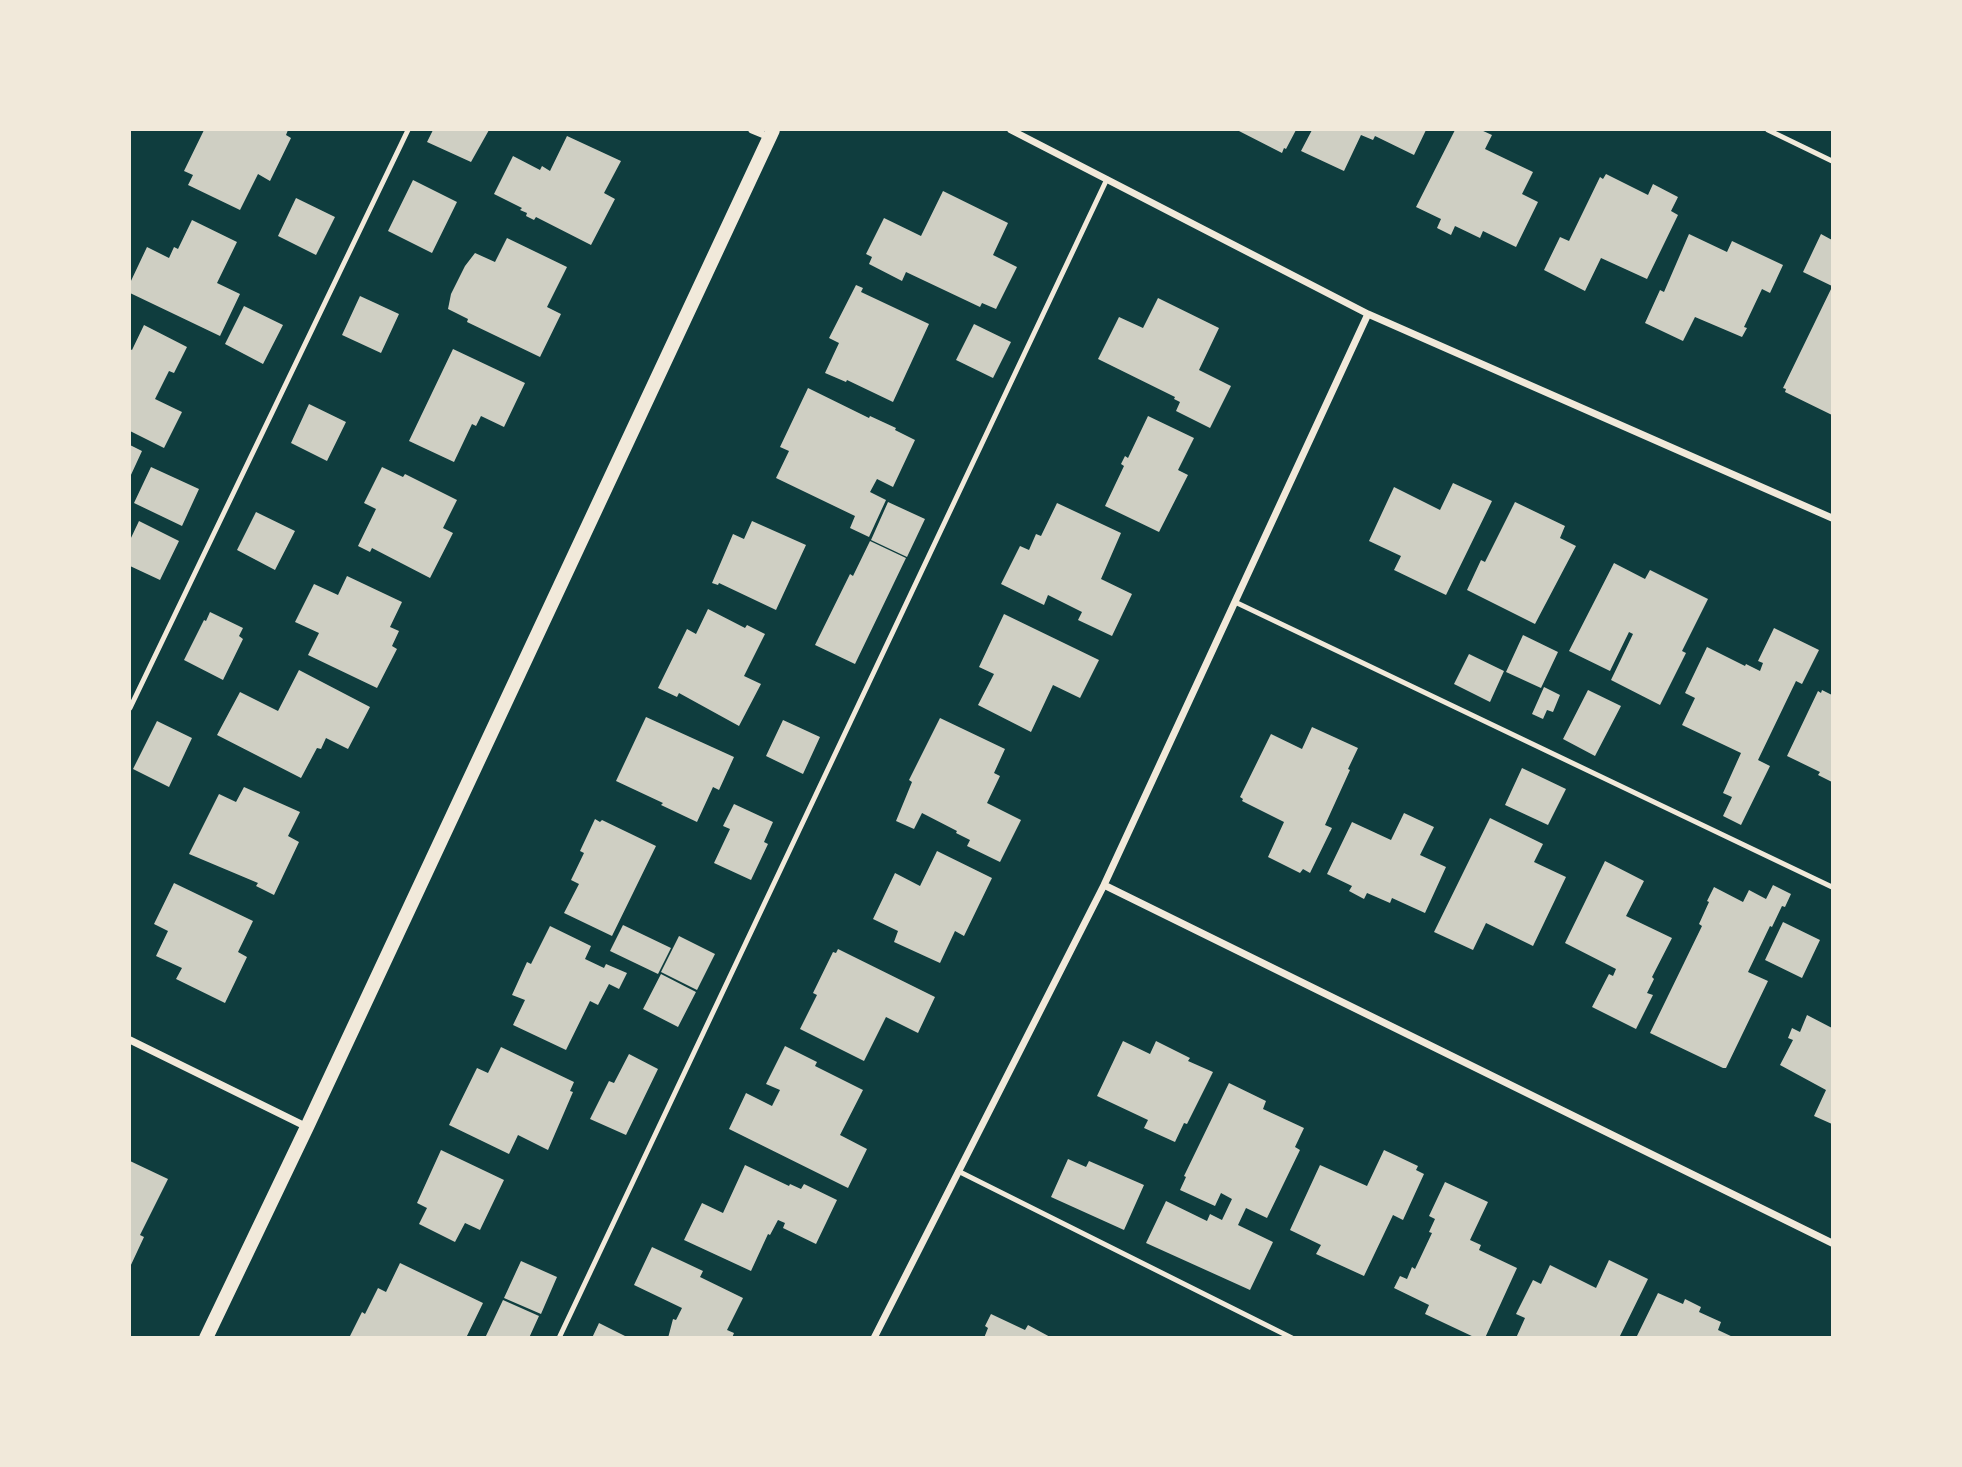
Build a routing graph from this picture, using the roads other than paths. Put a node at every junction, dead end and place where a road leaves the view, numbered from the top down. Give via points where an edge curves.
1 (408, 130) edge
2 (752, 130) edge
3 (1011, 130) edge
4 (1768, 130) edge
5 (771, 133) edge
6 (1832, 161) edge
7 (1107, 179) junction
8 (1368, 314) junction
9 (1832, 518) edge
10 (1235, 603) junction
11 (130, 708) edge
12 (1104, 885) junction
13 (1832, 887) edge
14 (130, 1040) edge
15 (307, 1127) junction
16 (958, 1171) junction
17 (1832, 1243) edge
18 (206, 1338) edge
19 (559, 1338) edge
20 (874, 1338) edge
21 (1292, 1338) edge

1 - 11 lane
2 - 5 street
3 - 7 street
4 - 6 lane
5 - 15 main road
7 - 8 street
7 - 19 lane
8 - 9 street
8 - 10 street
10 - 12 street
10 - 13 lane
12 - 16 street
12 - 17 street
14 - 15 street
15 - 18 main road
16 - 20 street
16 - 21 lane

